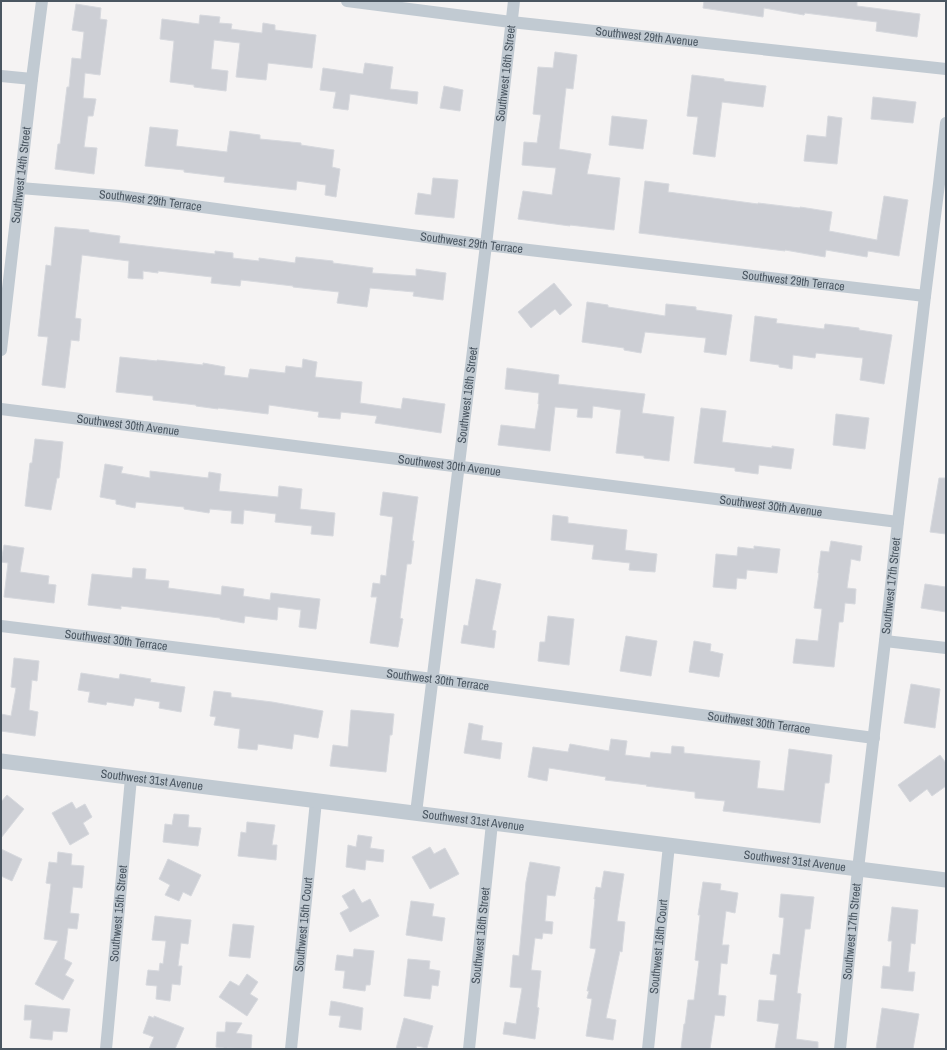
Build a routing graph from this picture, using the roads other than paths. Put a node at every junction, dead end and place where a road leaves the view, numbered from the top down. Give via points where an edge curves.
1 (42, 1) edge
2 (347, 1) edge
3 (514, 1) edge
4 (511, 22) junction
5 (946, 69) edge
6 (1, 76) edge
7 (32, 79) junction
8 (946, 123) edge
9 (943, 184) edge
10 (20, 188) junction
11 (486, 245) junction
12 (925, 296) junction
13 (1, 350) edge
14 (1, 410) edge
15 (459, 467) junction
16 (898, 522) junction
17 (1, 626) edge
18 (886, 641) junction
19 (946, 648) edge
20 (433, 680) junction
21 (874, 738) junction
22 (1, 761) edge
23 (131, 778) junction
24 (316, 801) junction
25 (416, 813) junction
26 (492, 823) junction
27 (669, 845) junction
28 (858, 869) junction
29 (946, 880) edge
30 (106, 1049) edge
31 (291, 1049) edge
32 (469, 1049) edge
33 (648, 1049) edge
34 (840, 1049) edge

1 - 7 street, Southwest 14th Street
2 - 4 street, Southwest 29th Avenue
3 - 4 street, Southwest 16th Street
4 - 5 street, Southwest 29th Avenue
4 - 11 street, Southwest 16th Street
6 - 7 street
7 - 10 street, Southwest 14th Street
8 - 9 street, Southwest 17th Street
9 - 12 street, Southwest 17th Street
10 - 11 street, Southwest 29th Terrace via 120,196
10 - 13 street, Southwest 14th Street
11 - 12 street, Southwest 29th Terrace
11 - 15 street, Southwest 16th Street
12 - 16 street, Southwest 17th Street
14 - 15 street, Southwest 30th Avenue
15 - 16 street, Southwest 30th Avenue
15 - 20 street, Southwest 16th Street
16 - 18 street, Southwest 17th Street
17 - 20 street, Southwest 30th Terrace
18 - 19 street
18 - 21 street, Southwest 17th Street
20 - 21 street, Southwest 30th Terrace
20 - 25 street, Southwest 16th Street
21 - 28 street, Southwest 17th Street
22 - 23 street, Southwest 31st Avenue
23 - 24 street, Southwest 31st Avenue
23 - 30 street, Southwest 15th Street
24 - 25 street, Southwest 31st Avenue
24 - 31 street, Southwest 15th Court
25 - 26 street, Southwest 31st Avenue
26 - 27 street, Southwest 31st Avenue
26 - 32 street, Southwest 16th Street
27 - 28 street, Southwest 31st Avenue
27 - 33 street, Southwest 16th Court
28 - 29 street, Southwest 31st Avenue
28 - 34 street, Southwest 17th Street

